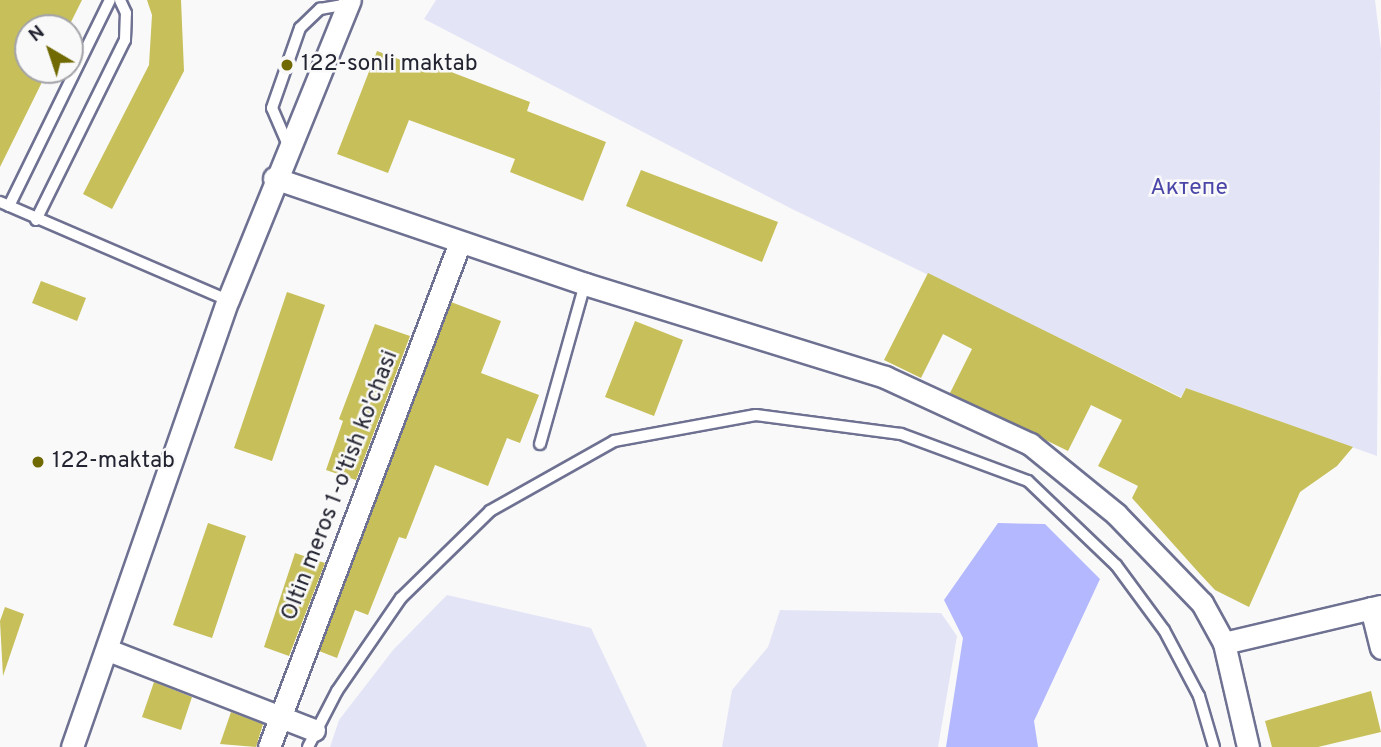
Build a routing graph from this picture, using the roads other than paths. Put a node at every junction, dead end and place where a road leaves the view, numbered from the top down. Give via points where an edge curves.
1 (110, 0) edge
2 (120, 0) edge
3 (349, 2) edge
4 (288, 145) junction
5 (274, 178) junction
6 (4, 204) edge
7 (36, 220) junction
8 (460, 242) junction
9 (585, 284) junction
10 (228, 300) junction
11 (540, 444) dead end
12 (1376, 607) edge
13 (1224, 643) junction
14 (1381, 648) edge
15 (108, 650) junction
16 (283, 715) junction
17 (311, 738) edge
18 (72, 747) edge
19 (269, 747) edge
20 (1214, 747) edge
21 (1248, 747) edge

1 - 6 lane
2 - 7 lane via 126,13 125,40
3 - 4 street
3 - 4 lane via 320,9 300,28 272,108
4 - 5 street
5 - 8 street
5 - 10 street
6 - 7 lane
7 - 10 lane
8 - 9 street
8 - 16 street, Oltin meros 1-o'tish ko'chasi
9 - 11 lane
9 - 13 street via 885,377 1030,444 1116,514 1202,603
10 - 15 street
12 - 13 street
12 - 14 street
13 - 21 street
15 - 16 street
15 - 18 street
16 - 17 street
16 - 19 street, Oltin meros 1-o'tish ko'chasi
17 - 20 lane via 401,598 490,511 614,441 757,415 901,434 1028,481 1116,565 1164,630 1199,696

